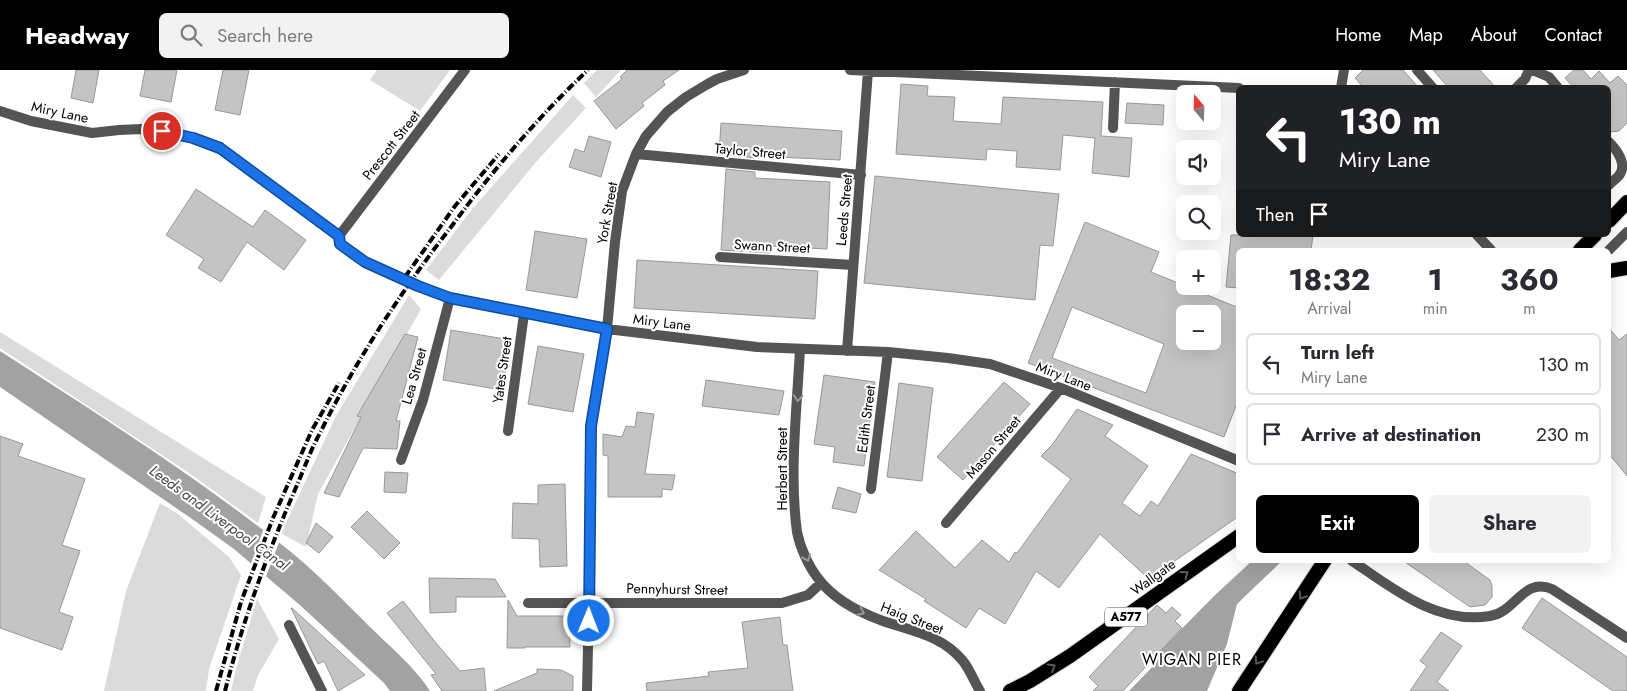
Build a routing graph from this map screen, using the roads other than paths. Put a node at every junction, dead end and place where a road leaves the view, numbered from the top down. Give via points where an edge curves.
1 (465, 70) edge
2 (744, 70) edge
3 (850, 70) edge
4 (1344, 70) edge
5 (1417, 70) edge
6 (1531, 70) edge
7 (868, 71) edge
8 (951, 72) edge
9 (1115, 82) junction
10 (1342, 85) edge
11 (1430, 85) edge
12 (1519, 85) edge
13 (1556, 85) edge
14 (1236, 88) edge
15 (0, 111) edge
16 (1113, 128) dead end
17 (1611, 144) edge
18 (636, 154) junction
19 (861, 175) junction
20 (1611, 183) edge
21 (1627, 203) edge
22 (1627, 216) edge
23 (1611, 219) edge
24 (1627, 232) edge
25 (339, 236) junction
26 (1479, 237) edge
27 (1593, 237) edge
28 (1489, 248) edge
29 (1582, 248) edge
30 (1611, 248) edge
31 (720, 257) dead end
32 (853, 265) junction
33 (1627, 268) edge
34 (1611, 271) edge
35 (450, 298) junction
36 (524, 314) junction
37 (607, 329) junction
38 (800, 349) junction
39 (847, 351) junction
40 (888, 352) junction
41 (1061, 388) junction
42 (508, 431) dead end
43 (402, 460) dead end
44 (1236, 460) edge
45 (871, 489) dead end
46 (946, 523) dead end
47 (1236, 538) edge
48 (1323, 563) edge
49 (1355, 563) edge
50 (822, 583) junction
51 (528, 602) dead end
52 (590, 602) junction
53 (289, 625) dead end
54 (1627, 638) edge
55 (322, 691) edge
56 (587, 691) edge
57 (980, 691) edge
58 (1010, 691) edge
59 (1239, 691) edge

1 - 25 street, Prescott Street
2 - 18 street, York Street via 717,79 686,97 654,126
3 - 7 street
4 - 10 street
5 - 11 street
6 - 12 street
6 - 13 street via 1549,77
7 - 8 street
7 - 19 street, Leeds Street
8 - 9 street
9 - 14 street
9 - 16 street
15 - 25 street, Miry Lane via 92,133 142,129 193,138 220,148
17 - 20 street via 1622,162 1620,174
18 - 19 street, Taylor Street
18 - 37 street, York Street via 622,191
19 - 32 street, Leeds Street
21 - 22 highway
21 - 23 highway
24 - 30 street
25 - 35 street, Miry Lane via 340,244 365,262
26 - 28 street
27 - 29 highway
31 - 32 street, Swann Street
32 - 39 street, Leeds Street
33 - 34 highway
35 - 36 street, Miry Lane
35 - 43 street, Lea Street via 423,400
36 - 37 street, Miry Lane
36 - 42 street, Yates Street
37 - 38 street, Miry Lane
37 - 52 street, York Street via 591,426
38 - 39 street, Miry Lane
38 -> 50 street, Herbert Street via 794,446 798,533 815,575
39 - 40 street, Miry Lane
40 - 41 street, Miry Lane via 990,364
40 - 45 street, Edith Street
41 - 44 street, Miry Lane
41 - 46 street, Mason Street
58 -> 47 highway, Wallgate / A577 via 1070,656
48 -> 59 highway
49 - 54 street via 1412,601 1461,616 1491,616 1511,606 1528,589 1544,586
50 - 52 street, Pennyhurst Street via 808,595 782,603
50 -> 57 street, Haig Street via 851,608 933,637 950,648 963,661
51 - 52 street, Pennyhurst Street
52 - 56 street, York Street
53 - 55 street

